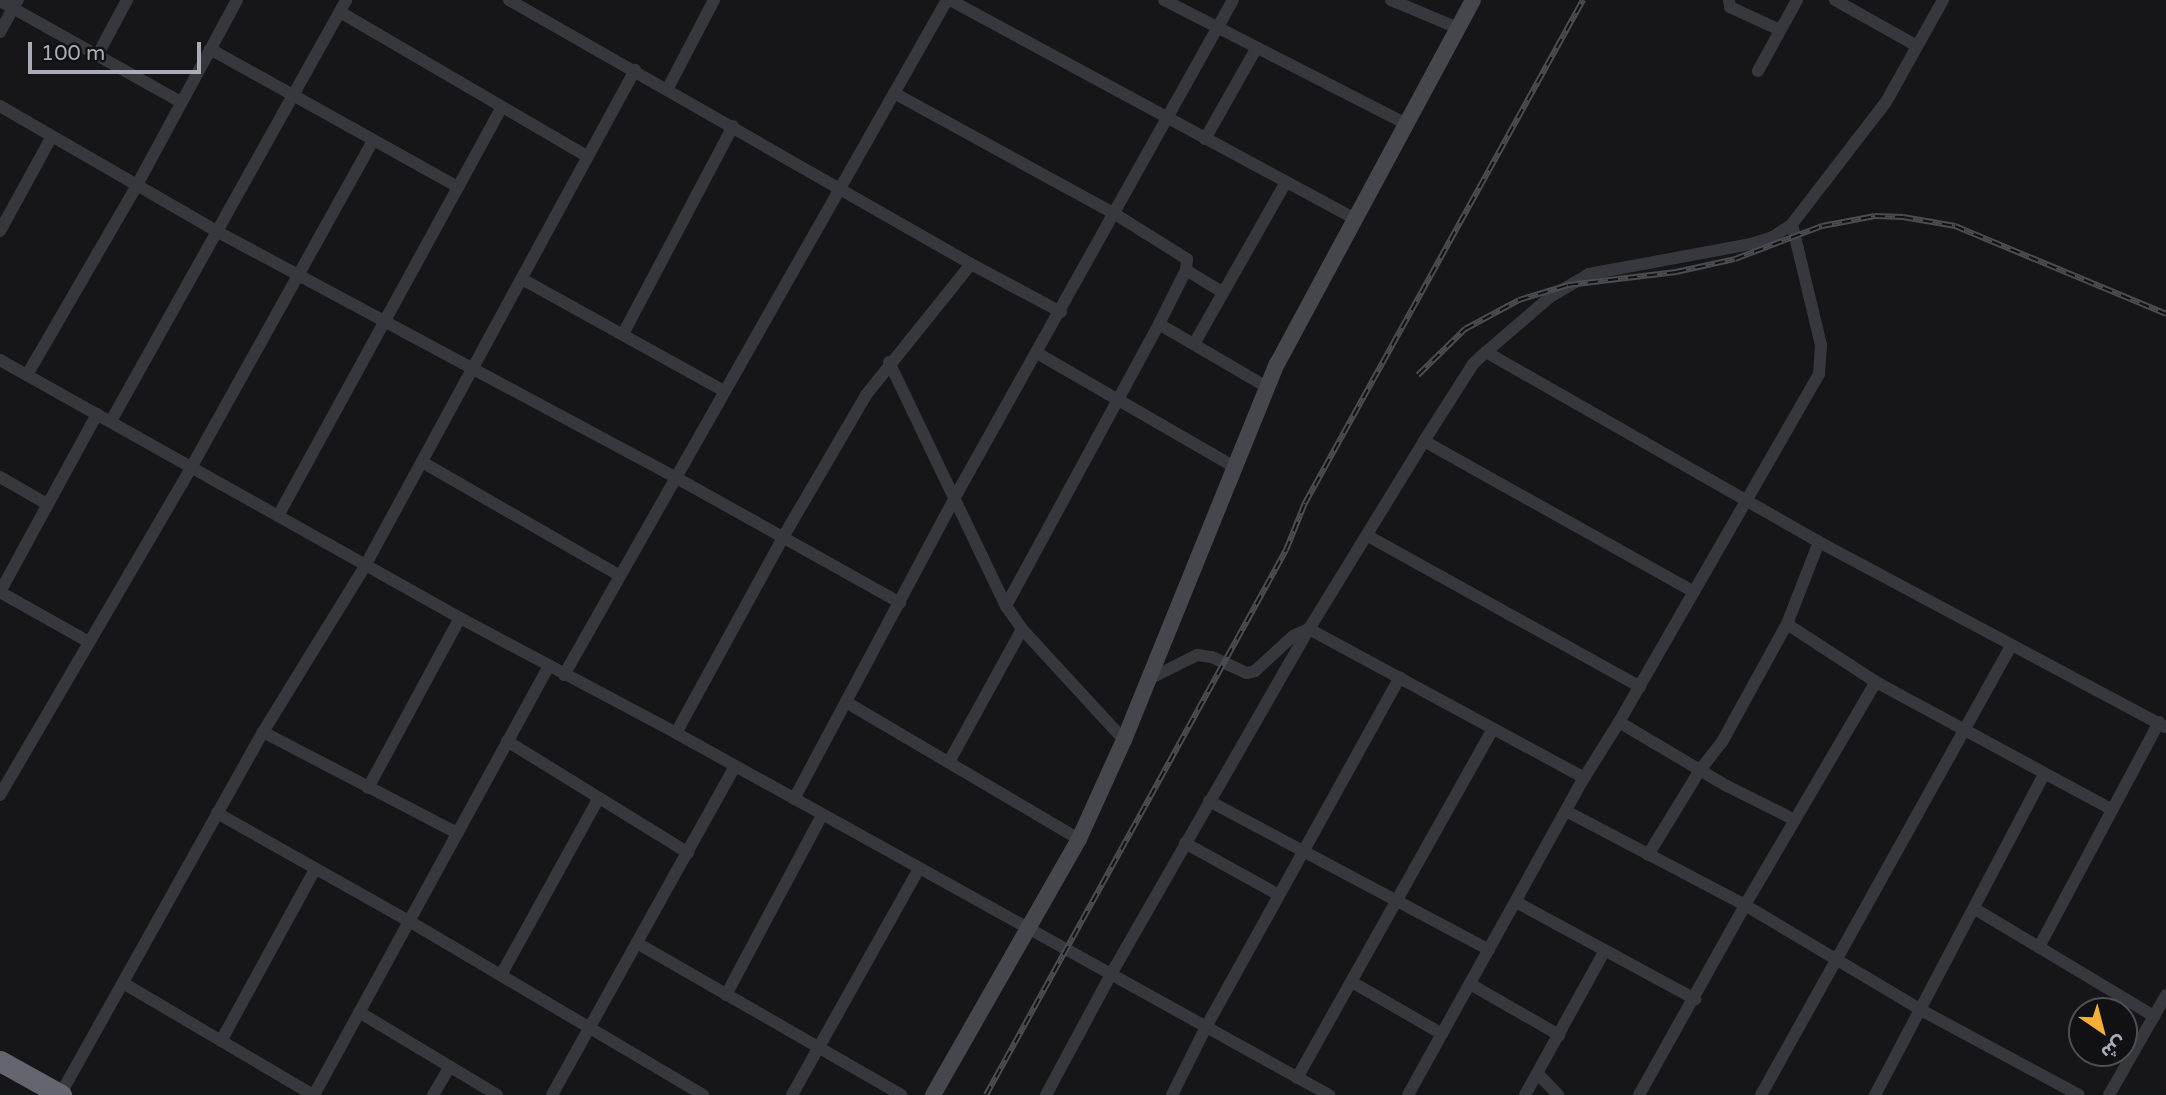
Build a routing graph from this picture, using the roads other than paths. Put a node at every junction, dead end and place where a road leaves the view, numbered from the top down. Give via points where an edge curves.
1 (127, 0) edge
2 (237, 0) edge
3 (346, 0) edge
4 (509, 0) edge
5 (715, 0) edge
6 (948, 0) edge
7 (1164, 0) edge
8 (1233, 0) edge
9 (1391, 0) edge
10 (1473, 0) edge
11 (1729, 0) edge
12 (1797, 0) edge
13 (1835, 0) edge
14 (1943, 0) edge
15 (0, 1) edge
16 (15, 4) edge
17 (340, 12) junction
18 (1458, 28) junction
19 (1217, 29) junction
20 (1780, 30) junction
21 (0, 32) edge
22 (1917, 46) junction
23 (210, 49) junction
24 (1256, 49) junction
25 (97, 56) junction
26 (635, 70) junction
27 (1758, 71) dead end
28 (668, 88) junction
29 (894, 93) junction
30 (294, 95) junction
31 (181, 102) junction
32 (0, 106) edge
33 (501, 108) junction
34 (1167, 119) junction
35 (1406, 124) junction
36 (733, 126) junction
37 (52, 136) junction
38 (1205, 139) junction
39 (373, 141) junction
40 (586, 156) junction
41 (1286, 182) junction
42 (137, 184) junction
43 (458, 187) junction
44 (839, 189) junction
45 (1115, 214) junction
46 (1354, 218) junction
47 (1792, 224) junction
48 (0, 231) edge
49 (218, 232) junction
50 (971, 264) junction
51 (1186, 271) junction
52 (298, 275) junction
53 (522, 279) junction
54 (1222, 292) junction
55 (1061, 312) junction
56 (385, 322) junction
57 (1159, 324) junction
58 (623, 334) junction
59 (1194, 344) junction
60 (1486, 352) junction
61 (1037, 353) junction
62 (0, 360) edge
63 (889, 362) junction
64 (472, 370) junction
65 (27, 375) junction
66 (1267, 387) junction
67 (724, 391) junction
68 (1117, 398) junction
69 (97, 414) junction
70 (111, 421) junction
71 (1424, 441) junction
72 (422, 462) junction
73 (192, 466) junction
74 (1233, 466) junction
75 (0, 477) edge
76 (675, 477) junction
77 (955, 497) junction
78 (1747, 499) junction
79 (47, 504) junction
80 (278, 516) junction
81 (1368, 536) junction
82 (782, 539) junction
83 (1819, 542) junction
84 (365, 566) junction
85 (620, 576) junction
86 (0, 592) edge
87 (1694, 592) junction
88 (900, 603) junction
89 (1006, 606) junction
90 (460, 618) junction
91 (1787, 624) junction
92 (1022, 629) junction
93 (1309, 629) junction
94 (89, 642) junction
95 (2011, 646) junction
96 (549, 665) junction
97 (564, 675) junction
98 (1400, 677) junction
99 (1149, 679) junction
100 (1876, 682) junction
101 (1640, 687) junction
102 (846, 702) junction
103 (1619, 722) junction
104 (2162, 724) edge
105 (1492, 730) junction
106 (1963, 731) junction
107 (263, 732) junction
108 (676, 733) junction
109 (1124, 740) junction
110 (508, 741) junction
111 (948, 762) junction
112 (734, 768) junction
113 (1700, 770) junction
114 (2044, 775) junction
115 (1584, 778) junction
116 (368, 788) junction
117 (0, 795) edge
118 (598, 799) junction
119 (794, 799) junction
120 (1209, 800) junction
121 (2111, 809) junction
122 (1566, 811) junction
123 (217, 813) junction
124 (822, 815) junction
125 (1795, 820) junction
126 (457, 833) junction
127 (1079, 839) junction
128 (1185, 843) junction
129 (1303, 850) junction
130 (688, 853) junction
131 (1648, 855) junction
132 (314, 869) junction
133 (919, 869) junction
134 (1279, 895) junction
135 (1397, 900) junction
136 (1516, 902) junction
137 (1745, 905) junction
138 (1975, 909) junction
139 (409, 921) junction
140 (1026, 930) junction
141 (636, 943) junction
142 (2039, 947) junction
143 (1489, 950) junction
144 (1604, 952) junction
145 (1836, 960) junction
146 (501, 975) junction
147 (1110, 976) junction
148 (1352, 982) junction
149 (123, 983) junction
150 (1470, 984) junction
151 (726, 995) junction
152 (2166, 995) edge
153 (1695, 999) junction
154 (1921, 1010) junction
155 (359, 1012) junction
156 (2154, 1016) junction
157 (589, 1027) junction
158 (1206, 1027) junction
159 (1442, 1034) junction
160 (1559, 1035) junction
161 (221, 1041) junction
162 (819, 1047) junction
163 (0, 1061) edge
164 (450, 1067) junction
165 (1538, 1074) junction
166 (1297, 1078) junction
167 (680, 1082) junction
168 (61, 1095) edge
169 (313, 1095) edge
170 (432, 1095) edge
171 (496, 1095) edge
172 (552, 1095) edge
173 (673, 1095) edge
174 (703, 1095) edge
175 (792, 1095) edge
176 (901, 1095) edge
177 (933, 1095) edge
178 (1046, 1095) edge
179 (1172, 1095) edge
180 (1329, 1095) edge
181 (1408, 1095) edge
182 (1525, 1095) edge
183 (1558, 1095) edge
184 (1639, 1095) edge
185 (1761, 1095) edge
186 (1875, 1095) edge
187 (2079, 1095) edge
188 (2109, 1095) edge

1 - 25 street
2 - 23 street
3 - 17 street
4 - 26 street
5 - 28 street
6 - 29 street
6 - 34 street
7 - 19 street
8 - 19 street
9 - 18 street
10 - 18 street
11 - 20 street via 1730,7
12 - 20 street
13 - 22 street
14 - 22 street
15 - 16 street
16 - 21 street
16 - 25 street
17 - 30 street
17 - 33 street
18 - 35 street
19 - 24 street
19 - 34 street
20 - 27 street
22 - 47 street via 1886,102
23 - 30 street
23 - 31 street
24 - 35 street
24 - 38 street
25 - 31 street
26 - 28 street
26 - 40 street
28 - 36 street
29 - 44 street
29 - 45 street
30 - 39 street
30 - 49 street
31 - 42 street
32 - 37 street
33 - 40 street
33 - 43 street
34 - 38 street
34 - 45 street
35 - 46 street
36 - 44 street
36 - 58 street
37 - 42 street
37 - 48 street
38 - 41 street
39 - 43 street
39 - 52 street
40 - 53 street
41 - 46 street
41 - 54 street
42 - 49 street
42 - 65 street
43 - 56 street
44 - 50 street
44 - 67 street
45 - 51 street via 1185,256
45 - 55 street
46 - 66 street
47 - 60 street via 1751,244 1589,274 1550,297
47 - 78 street via 1821,345 1819,374
49 - 52 street
49 - 70 street
50 - 55 street
50 - 63 street
51 - 54 street
51 - 57 street
52 - 56 street
52 - 73 street
53 - 58 street
53 - 64 street
54 - 59 street
55 - 61 street
56 - 64 street
56 - 80 street
57 - 59 street
57 - 68 street
58 - 67 street
59 - 66 street
60 - 71 street
60 - 78 street
61 - 68 street
61 - 77 street
62 - 65 street
63 - 77 street
63 - 82 street
64 - 72 street
64 - 76 street
65 - 69 street
66 - 74 street
67 - 76 street
68 - 74 street
68 - 89 street
69 - 70 street
69 - 79 street
70 - 73 street
71 - 81 street
71 - 87 street
72 - 84 street
72 - 85 street
73 - 80 street
73 - 94 street
74 - 99 street
75 - 79 street
76 - 82 street
76 - 85 street
77 - 88 street
77 - 89 street
78 - 83 street
78 - 87 street
79 - 86 street
80 - 84 street
81 - 93 street
81 - 101 street
82 - 88 street
82 - 108 street
83 - 91 street
83 - 95 street
84 - 90 street
84 - 107 street
85 - 97 street
86 - 94 street
87 - 101 street
88 - 102 street
89 - 92 street
90 - 96 street
90 - 116 street
91 - 100 street
91 - 113 street via 1722,743
92 - 109 street
92 - 111 street
93 - 98 street
93 - 99 street via 1293,636 1255,671 1247,673 1212,656 1198,656
93 - 120 street
94 - 117 street
95 - 104 street
95 - 106 street
96 - 97 street
96 - 110 street
97 - 108 street
98 - 105 street
98 - 129 street
99 - 109 street
100 - 106 street
100 - 125 street
101 - 103 street
102 - 111 street
102 - 119 street
103 - 113 street
103 - 115 street
104 - 121 street
105 - 115 street
105 - 135 street
106 - 114 street
106 - 145 street
107 - 116 street
107 - 123 street
108 - 112 street
109 - 127 street
110 - 118 street
110 - 126 street
111 - 127 street
112 - 119 street
112 - 130 street
113 - 125 street
113 - 131 street
114 - 121 street
114 - 138 street
115 - 122 street
116 - 126 street
118 - 130 street
118 - 146 street
119 - 124 street
120 - 128 street
120 - 129 street
121 - 142 street
122 - 131 street
122 - 136 street
123 - 132 street
123 - 149 street
124 - 133 street
124 - 151 street
125 - 137 street
126 - 139 street
127 - 140 street
128 - 134 street
128 - 147 street
129 - 134 street
129 - 135 street
130 - 141 street
131 - 137 street
132 - 139 street
132 - 161 street
133 - 140 street
133 - 162 street
134 - 158 street
135 - 143 street
135 - 148 street
136 - 143 street
136 - 144 street
137 - 145 street
137 - 153 street
138 - 142 street
138 - 154 street
139 - 146 street
139 - 155 street
140 - 147 street
140 - 177 street
141 - 151 street
141 - 157 street
142 - 156 street
143 - 150 street
144 - 153 street
144 - 160 street
145 - 154 street
145 - 185 street
146 - 157 street
147 - 158 street
147 - 178 street
148 - 159 street
148 - 166 street
149 - 161 street
149 - 168 street
150 - 159 street
150 - 160 street
151 - 162 street
152 - 156 street
153 - 184 street
154 - 186 street
154 - 187 street
155 - 164 street
155 - 169 street
156 - 188 street
157 - 167 street
157 - 172 street
158 - 166 street
158 - 179 street
159 - 181 street
160 - 165 street
161 - 169 street
162 - 175 street
162 - 176 street
163 - 168 highway
164 - 170 street
164 - 171 street
165 - 182 street
165 - 183 street
166 - 180 street
167 - 173 street
167 - 174 street

